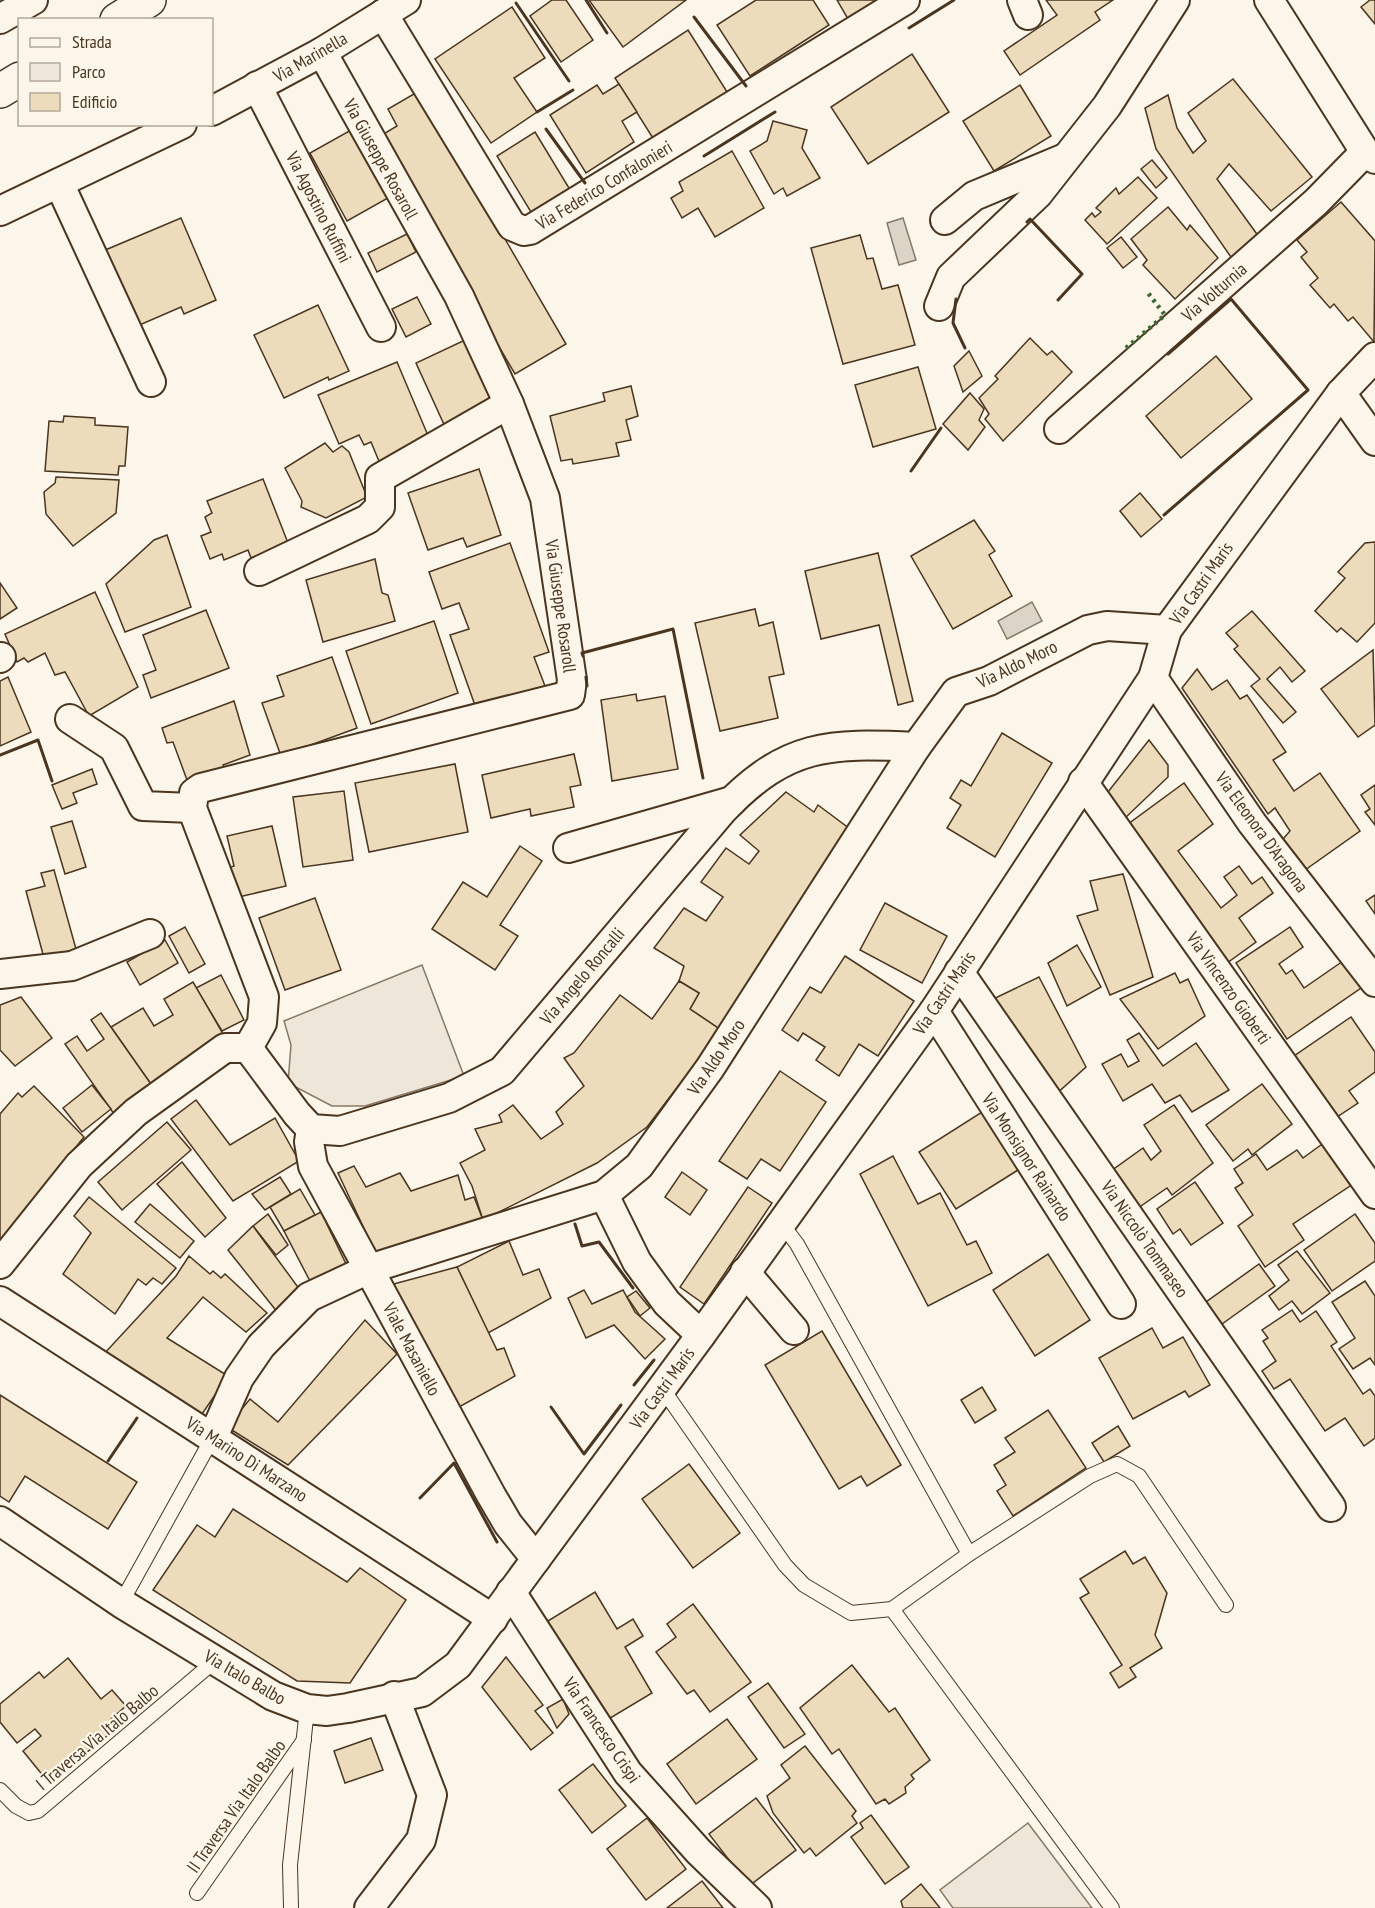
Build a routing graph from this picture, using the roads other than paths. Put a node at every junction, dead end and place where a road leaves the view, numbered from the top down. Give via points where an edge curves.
1 (33, 0) edge
2 (149, 0) edge
3 (905, 0) edge
4 (1175, 0) edge
5 (1269, 0) edge
6 (394, 7) edge
7 (120, 18) edge
8 (0, 19) edge
9 (322, 52) junction
10 (18, 80) edge
11 (257, 86) junction
12 (0, 91) edge
13 (213, 110) edge
14 (178, 126) edge
15 (1370, 155) edge
16 (1067, 157) junction
17 (59, 183) junction
18 (0, 211) edge
19 (945, 220) dead end
20 (939, 306) dead end
21 (381, 327) dead end
22 (1375, 357) edge
23 (150, 382) dead end
24 (1341, 393) junction
25 (509, 404) junction
26 (1059, 429) dead end
27 (1375, 441) edge
28 (259, 571) dead end
29 (1167, 630) junction
30 (1153, 678) junction
31 (70, 719) dead end
32 (916, 747) junction
33 (1083, 782) junction
34 (732, 801) junction
35 (192, 808) junction
36 (568, 848) dead end
37 (150, 934) dead end
38 (959, 972) junction
39 (0, 974) edge
40 (1375, 982) edge
41 (934, 1011) junction
42 (248, 1048) junction
43 (310, 1129) junction
44 (1375, 1194) edge
45 (604, 1195) junction
46 (781, 1223) junction
47 (0, 1264) edge
48 (369, 1269) junction
49 (746, 1272) junction
50 (0, 1301) edge
51 (1121, 1304) dead end
52 (794, 1330) dead end
53 (701, 1335) junction
54 (662, 1388) junction
55 (213, 1437) junction
56 (1331, 1507) dead end
57 (0, 1521) edge
58 (969, 1554) junction
59 (536, 1559) junction
60 (511, 1592) junction
61 (121, 1603) junction
62 (1226, 1605) dead end
63 (892, 1609) junction
64 (494, 1618) junction
65 (216, 1660) junction
66 (394, 1696) junction
67 (307, 1709) junction
68 (304, 1739) junction
69 (0, 1790) edge
70 (197, 1893) dead end
71 (291, 1908) edge
72 (369, 1908) edge
73 (757, 1908) edge
74 (1112, 1908) edge

1 - 8 street
2 - 7 street
3 - 6 street, Via Federico Confalonieri via 524,231 512,226
4 - 16 street via 1107,106
5 - 15 street
6 - 9 street, Via Marinella
9 - 11 street, Via Marinella
9 - 25 street, Via Giuseppe Rosaroll via 459,296
10 - 12 street
11 - 13 street, Via Marinella
11 - 21 street, Via Agostino Ruffini
14 - 17 street
15 - 26 street, Via Volturnia
16 - 19 street via 974,196
16 - 20 street via 1038,194 951,277
17 - 18 street
17 - 23 street
22 - 24 street, Via Castri Maris
24 - 27 street
24 - 29 street, Via Castri Maris
25 - 28 street via 380,478 380,507 368,519
25 - 35 street, Via Giuseppe Rosaroll via 545,498 566,627 570,695 201,788 194,793
29 - 30 street, Via Castri Maris
29 - 32 street, Via Aldo Moro via 1107,626 1088,630 989,681 956,692
30 - 33 street, Via Castri Maris
30 - 40 street, Via Eleonora D'Aragona via 1252,823
31 - 35 street via 114,748 143,806
32 - 34 street, Via Angelo Roncalli via 849,744 795,756 751,783
32 - 45 street, Via Aldo Moro via 710,1068 639,1166
33 - 38 street, Via Castri Maris
33 - 44 street, Via Vincenzo Gioberti
34 - 36 street
34 - 43 street, Via Angelo Roncalli via 502,1071 449,1098 340,1131
35 - 42 street via 264,997 262,1023
37 - 39 street via 72,966
38 - 41 street, Via Castri Maris
38 - 56 street, Via Niccolò Tommaseo
41 - 46 street, Via Castri Maris
41 - 51 street, Via Monsignor Rainardo
42 - 43 street
42 - 47 street via 225,1048 136,1112 79,1166
43 - 48 street, Viale Masaniello via 313,1166
45 - 48 street, Via Aldo Moro
45 - 53 street via 637,1262 667,1303
46 - 49 street, Via Castri Maris
46 - 58 lane via 797,1244
48 - 55 street, Via Aldo Moro via 309,1297 261,1346 239,1378
48 - 59 street, Viale Masaniello via 491,1496
49 - 52 street
49 - 53 street, Via Castri Maris
50 - 55 street, Via Marino Di Marzano
53 - 54 street, Via Castri Maris
54 - 59 street, Via Castri Maris
54 - 63 lane via 804,1586 851,1613
55 - 61 lane
55 - 64 street, Via Marino Di Marzano
57 - 61 street, Via Italo Balbo
58 - 62 lane via 1090,1476 1118,1464 1139,1476
58 - 63 lane
59 - 60 street, Via Castri Maris
60 - 64 street, Via Castri Maris
60 - 73 street, Via Francesco Crispi via 628,1773 699,1852
61 - 65 street, Via Italo Balbo
63 - 74 lane
64 - 66 street, Via Italo Balbo via 458,1665 437,1683 422,1692
65 - 67 street, Via Italo Balbo via 273,1696
65 - 69 lane, I Traversa Via Italo Balbo via 38,1811 29,1814
66 - 67 street, Via Italo Balbo via 348,1708
66 - 72 street via 432,1795 421,1840
67 - 68 lane, II Traversa Via Italo Balbo
68 - 70 lane, II Traversa Via Italo Balbo
68 - 71 lane, II Traversa Via Italo Balbo via 290,1865

